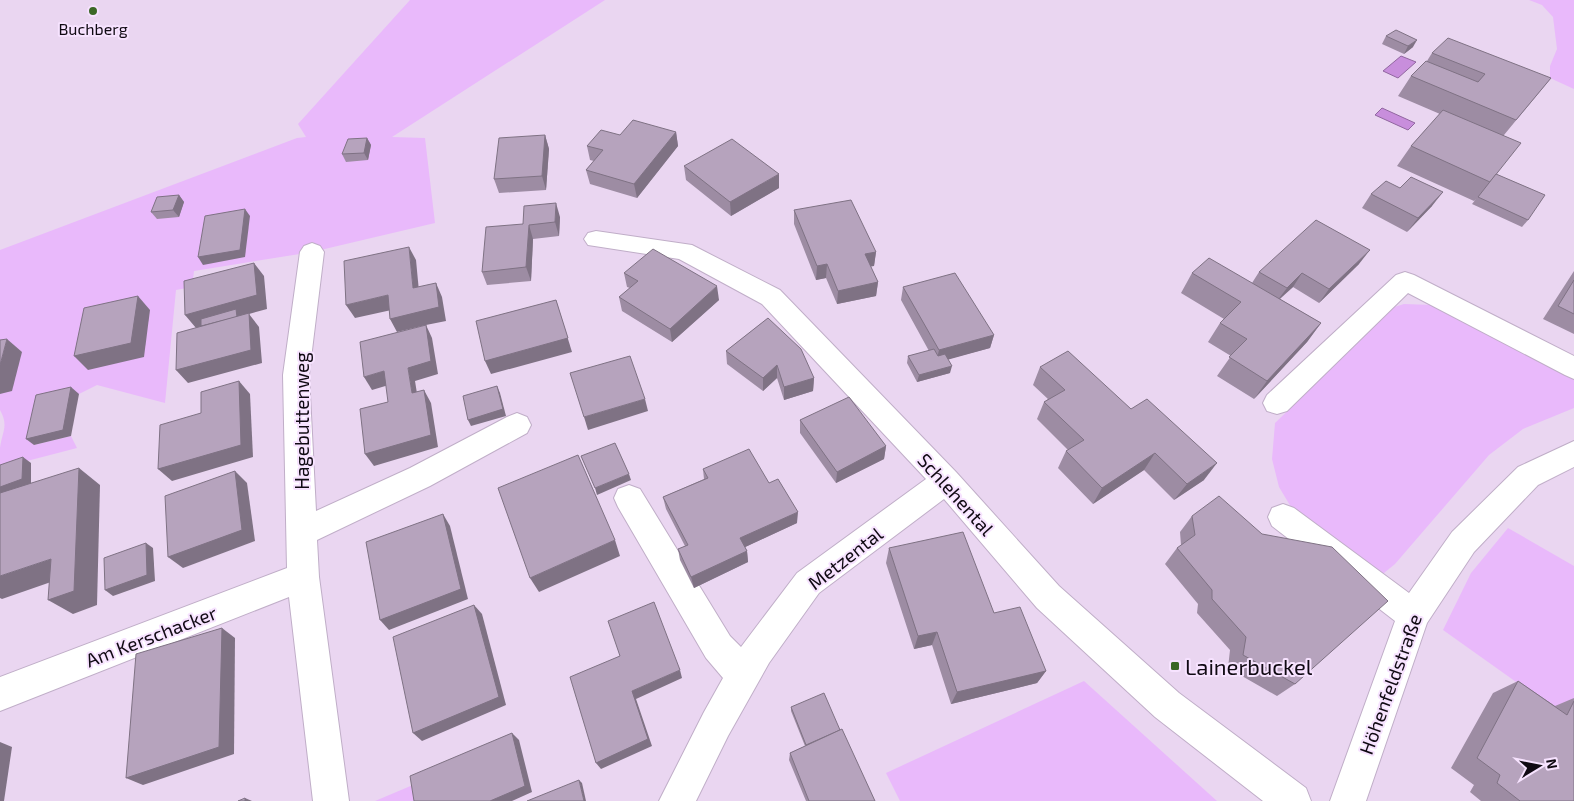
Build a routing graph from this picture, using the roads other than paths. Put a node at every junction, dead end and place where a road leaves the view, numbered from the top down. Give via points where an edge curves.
1 (596, 239) dead end
2 (312, 252) dead end
3 (1574, 368) edge
4 (1277, 404) dead end
5 (517, 425) dead end
6 (1574, 453) edge
7 (946, 481) junction
8 (629, 498) dead end
9 (1284, 517) dead end
10 (302, 532) junction
11 (303, 577) junction
12 (1412, 615) junction
13 (743, 675) junction
14 (0, 694) edge
15 (331, 801) edge
16 (676, 801) edge
17 (1293, 801) edge
18 (1348, 801) edge

1 - 7 street, Schlehental via 684,251 771,297
2 - 10 street, Hagebuttenweg via 296,375
3 - 4 street via 1405,281
5 - 10 street via 420,477
6 - 12 street, Höhenfeldstraße via 1521,482 1463,542
7 - 13 street, Metzental via 808,583
7 - 17 street, Schlehental via 1048,597 1167,705
8 - 13 street via 718,647
9 - 12 street
10 - 11 street, Hagebuttenweg
11 - 14 street, Am Kerschacker
11 - 15 street, Hagebuttenweg
12 - 18 street, Höhenfeldstraße
13 - 16 street, Metzental

